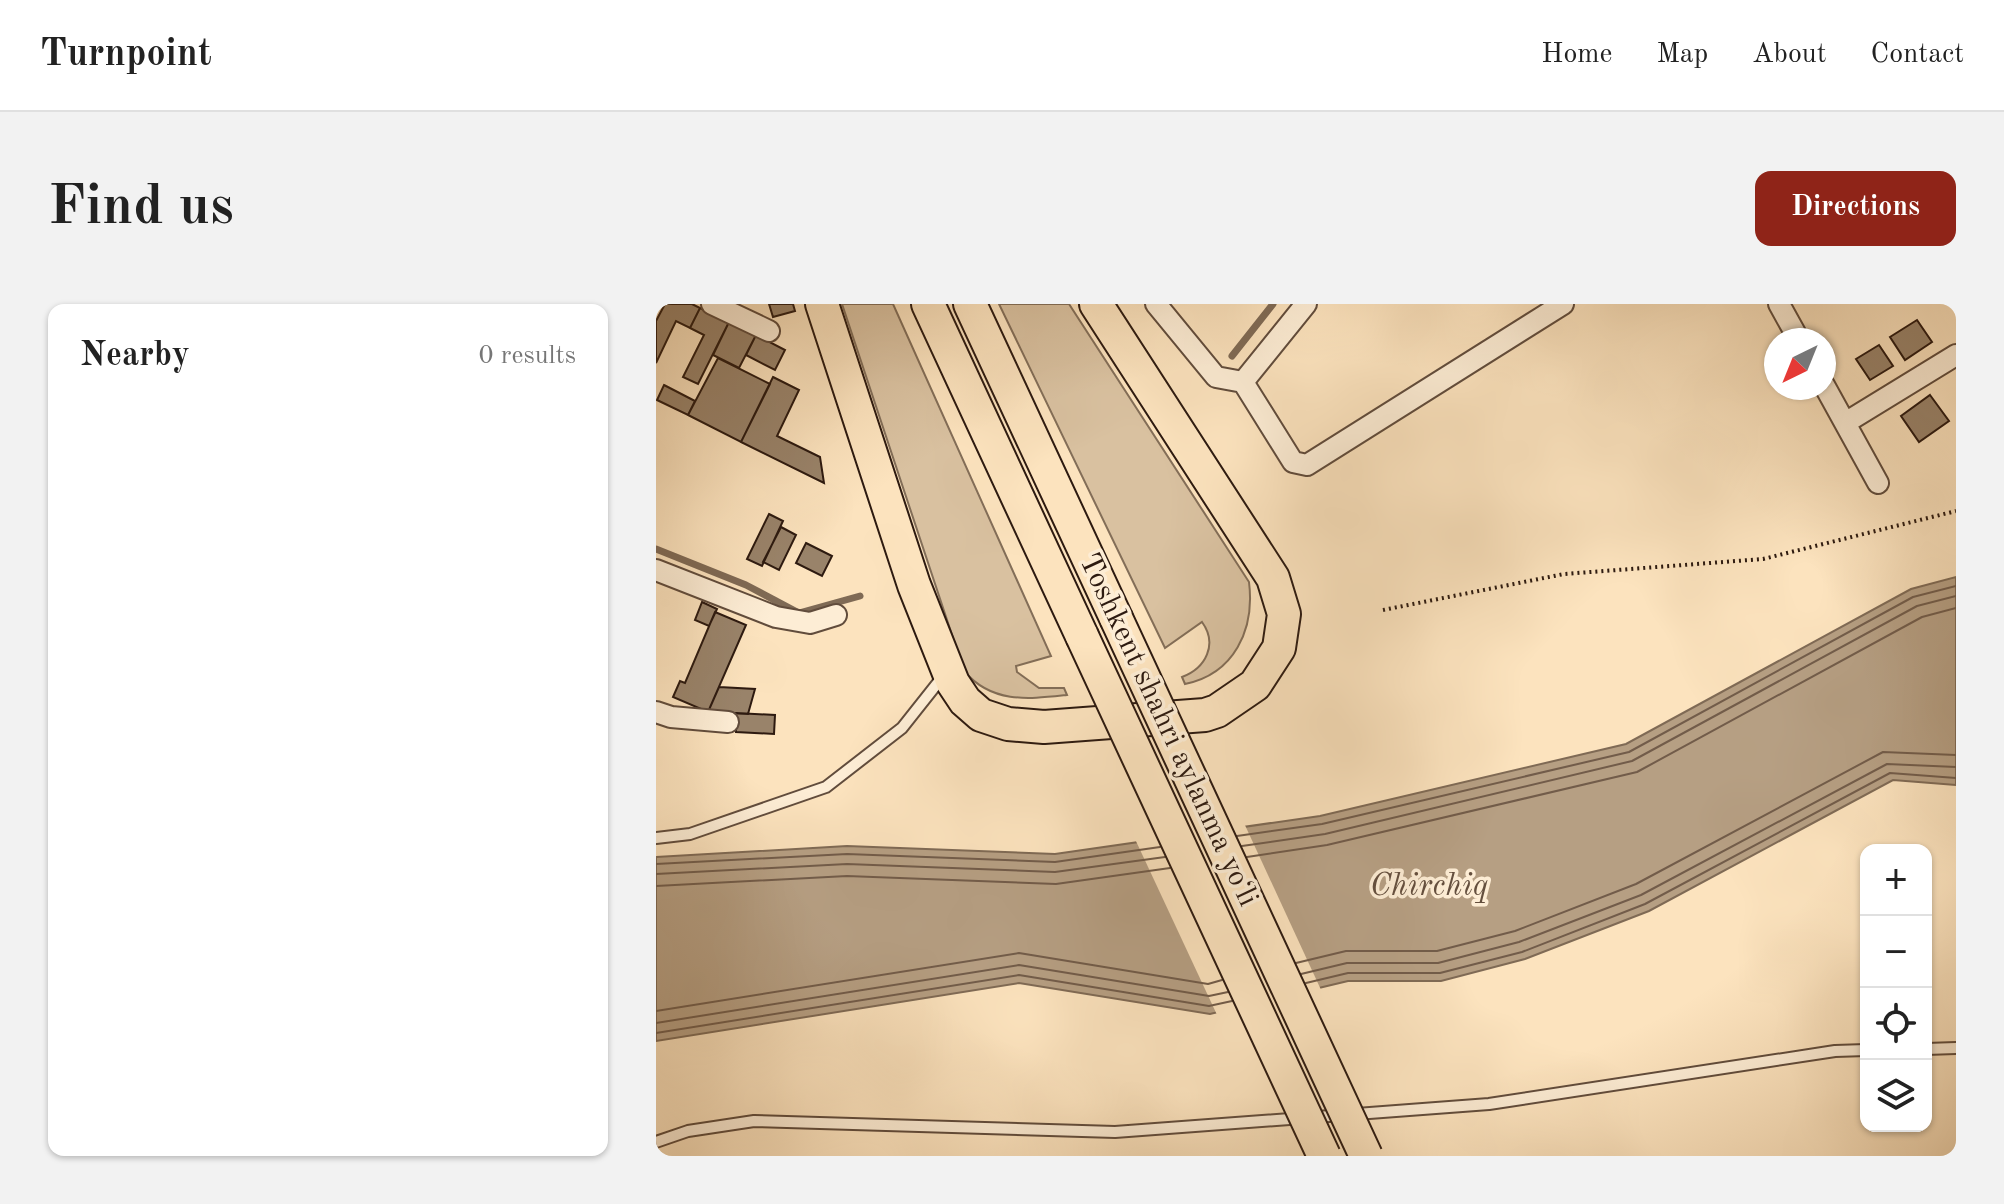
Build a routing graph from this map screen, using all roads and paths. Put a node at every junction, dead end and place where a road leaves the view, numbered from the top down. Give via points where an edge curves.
1 (712, 304) edge
2 (822, 304) edge
3 (928, 304) edge
4 (970, 304) edge
5 (1096, 304) edge
6 (1156, 304) edge
7 (1306, 304) edge
8 (1563, 304) edge
9 (1779, 304) edge
10 (1792, 328) edge
11 (769, 331) dead end
12 (1956, 355) edge
13 (1243, 382) junction
14 (1832, 400) edge
15 (1845, 423) junction
16 (1878, 483) dead end
17 (1956, 511) edge
18 (656, 570) edge
19 (1383, 610) dead end
20 (836, 615) dead end
21 (948, 670) junction
22 (656, 712) edge
23 (728, 722) dead end
24 (656, 838) edge
25 (1956, 1048) edge
26 (1932, 1049) edge
27 (1860, 1050) edge
28 (656, 1142) edge
29 (1324, 1156) edge
30 (1366, 1156) edge

1 - 11 street
2 - 21 highway via 914,585
3 - 29 highway, Toshkent shahri aylanma yoʻli, bridge
4 - 30 highway, Toshkent shahri aylanma yoʻli, bridge
5 - 21 highway via 1273,578 1284,614 1279,648 1251,690 1211,713 1051,727 1008,724 981,715 960,695
6 - 13 street via 1216,377
7 - 13 street
8 - 13 street via 1307,465 1293,462
9 - 10 street
12 - 15 street
14 - 15 street
15 - 16 street
17 - 19 path via 1763,559 1564,574
18 - 20 street via 776,617 810,623
21 - 24 lane via 902,728 826,787 690,834
22 - 23 street
25 - 26 lane
27 - 28 lane via 1458,1107 1115,1132 754,1121 688,1131

